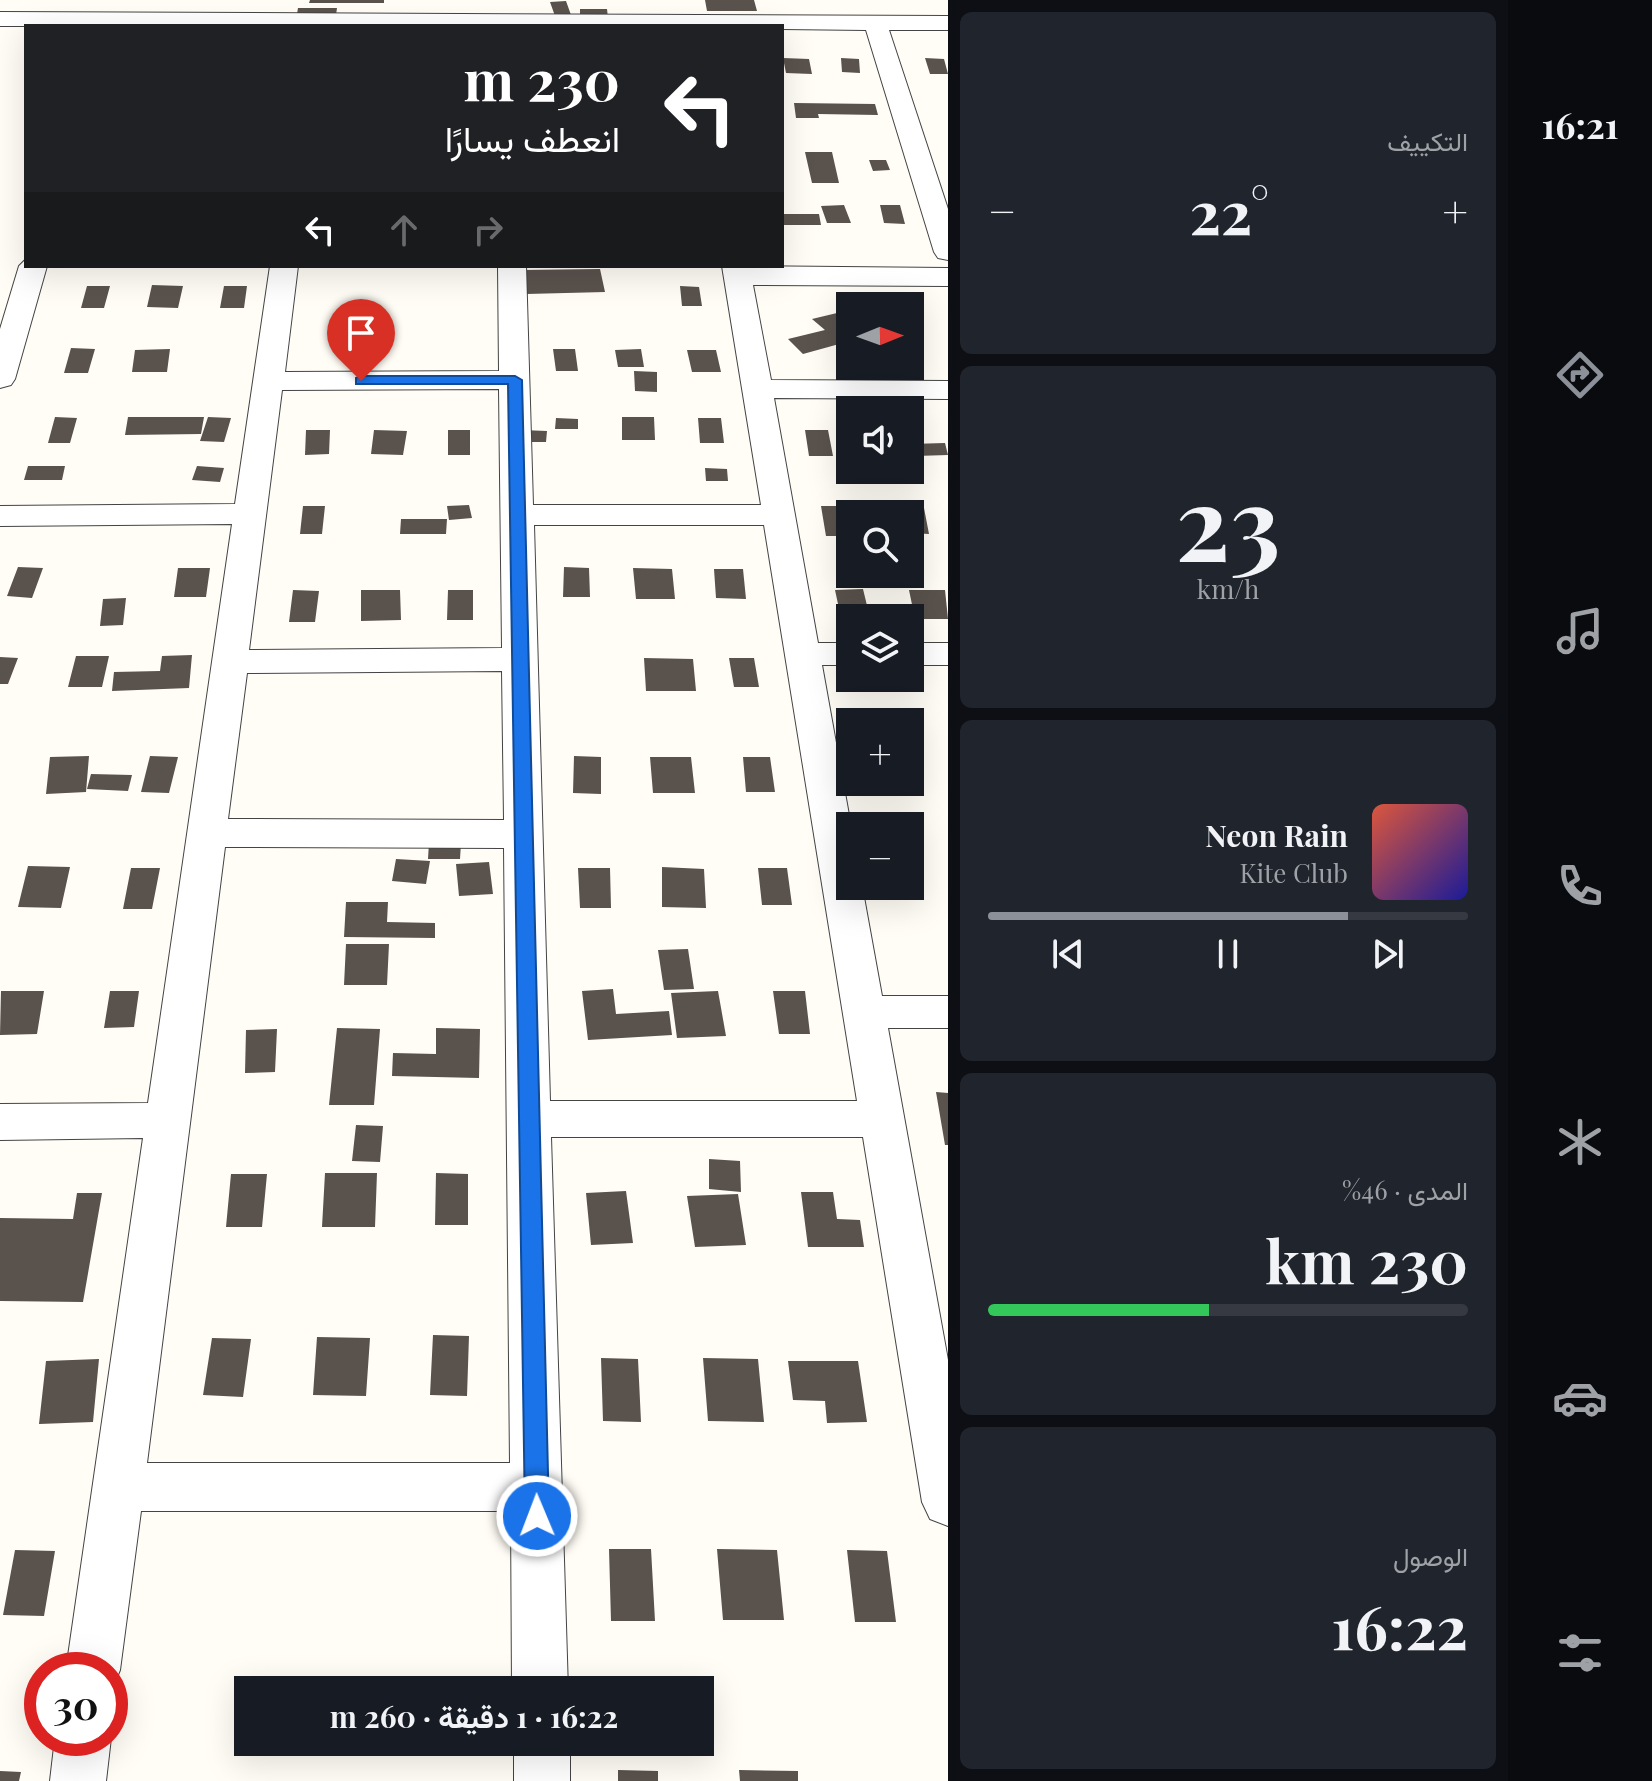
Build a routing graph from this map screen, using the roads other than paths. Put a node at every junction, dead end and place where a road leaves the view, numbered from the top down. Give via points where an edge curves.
1 (285, 10) edge
2 (468, 10) edge
3 (653, 11) edge
4 (845, 11) edge
5 (106, 15) edge
6 (0, 19) edge
7 (875, 22) junction
8 (316, 23) edge
9 (948, 23) edge
10 (507, 24) edge
11 (694, 24) edge
12 (940, 198) edge
13 (948, 252) edge
14 (32, 268) edge
15 (284, 268) edge
16 (512, 268) edge
17 (737, 271) edge
18 (948, 277) edge
19 (0, 379) edge
20 (515, 380) junction
21 (269, 381) junction
22 (757, 389) junction
23 (948, 390) edge
24 (250, 514) junction
25 (517, 515) junction
26 (779, 515) junction
27 (0, 516) edge
28 (803, 654) junction
29 (836, 654) edge
30 (924, 654) edge
31 (948, 654) edge
32 (520, 659) junction
33 (229, 662) junction
34 (206, 833) junction
35 (524, 834) junction
36 (865, 1012) junction
37 (948, 1012) edge
38 (529, 1119) junction
39 (882, 1119) junction
40 (167, 1120) junction
41 (0, 1122) edge
42 (946, 1481) edge
43 (118, 1487) junction
44 (536, 1487) junction
45 (95, 1652) edge
46 (540, 1676) edge
47 (81, 1756) edge
48 (542, 1756) edge
49 (78, 1781) edge
50 (542, 1781) edge

1 - 5 street
1 - 8 street
2 - 8 street
2 - 10 street
3 - 10 street
3 - 11 street
4 - 7 street
4 - 11 street
5 - 6 street
7 - 9 street
7 - 12 street
12 - 13 street
14 - 19 street
15 - 21 street
16 - 20 street
17 - 18 street
17 - 22 street
20 - 21 street
20 - 25 street
21 - 24 street
22 - 23 street
22 - 26 street
24 - 27 street
24 - 33 street
25 - 26 street
25 - 32 street
26 - 28 street
28 - 29 street
28 - 36 street
30 - 31 street
32 - 33 street
32 - 35 street
33 - 34 street
34 - 35 street
34 - 40 street
35 - 38 street
36 - 37 street
36 - 39 street
38 - 39 street
38 - 44 street
39 - 42 street
40 - 41 street
40 - 43 street
43 - 44 street
43 - 45 street
44 - 46 street
47 - 49 street
48 - 50 street

